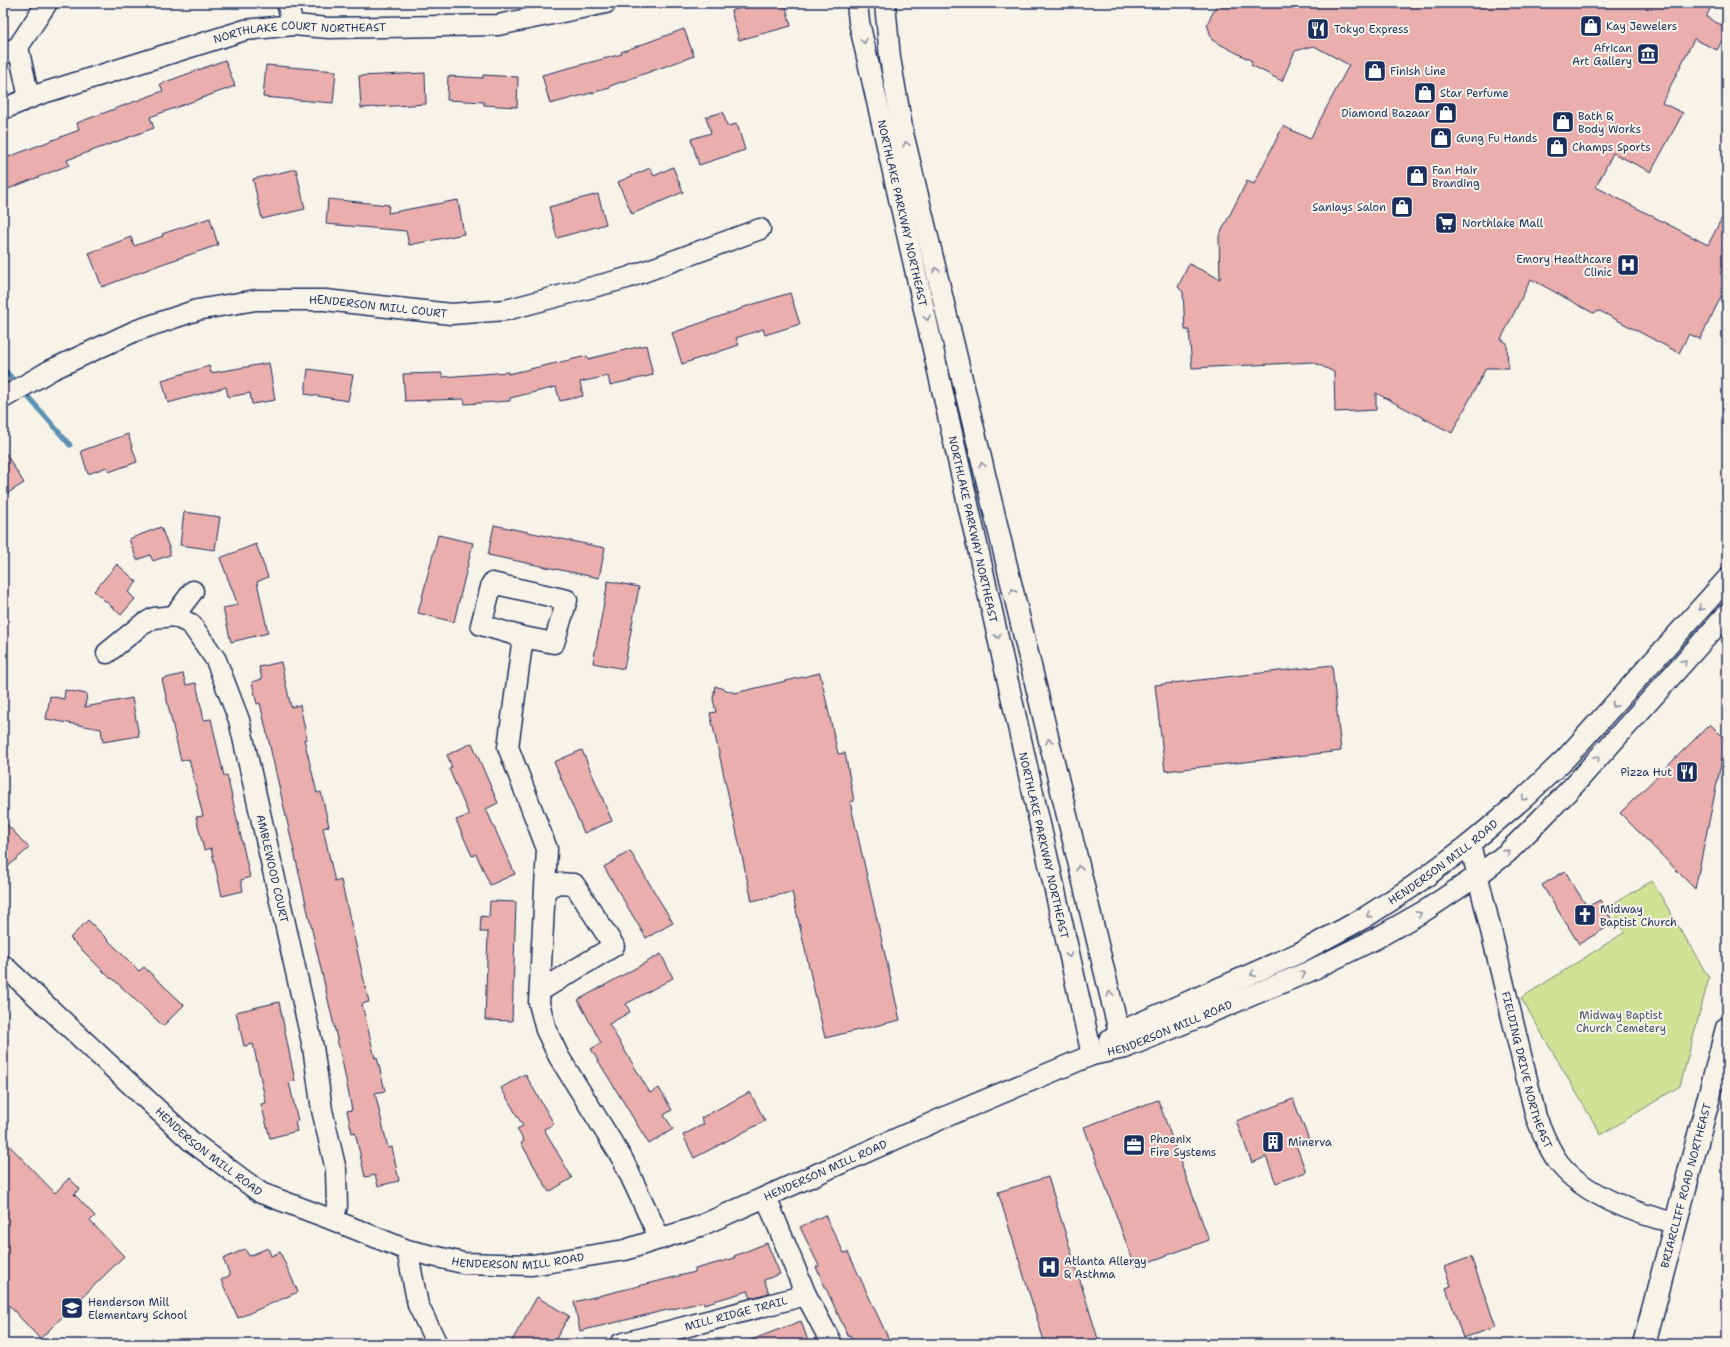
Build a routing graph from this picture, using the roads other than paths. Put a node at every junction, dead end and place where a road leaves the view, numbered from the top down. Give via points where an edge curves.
1 (47, 3) edge
2 (287, 3) edge
3 (606, 3) edge
4 (857, 3) edge
5 (885, 3) edge
6 (293, 25) junction
7 (11, 51) edge
8 (29, 98) junction
9 (3, 109) edge
10 (760, 229) dead end
11 (3, 398) edge
12 (1727, 579) edge
13 (193, 590) dead end
14 (1727, 614) edge
15 (174, 616) junction
16 (523, 637) dead end
17 (107, 653) dead end
18 (1470, 844) junction
19 (1477, 876) junction
20 (546, 889) junction
21 (3, 964) edge
22 (540, 991) junction
23 (1727, 1028) edge
24 (1122, 1040) junction
25 (1092, 1055) junction
26 (766, 1196) junction
27 (333, 1220) junction
28 (1675, 1223) junction
29 (660, 1239) junction
30 (407, 1250) junction
31 (806, 1295) junction
32 (437, 1344) edge
33 (620, 1344) edge
34 (832, 1344) edge
35 (1644, 1344) edge

1 - 7 street
2 - 6 street
3 - 6 street, NORTHLAKE COURT NORTHEAST via 498,25 329,28
4 -> 25 street, NORTHLAKE PARKWAY NORTHEAST
24 -> 5 street, NORTHLAKE PARKWAY NORTHEAST via 903,134 890,58
6 - 8 street, NORTHLAKE COURT NORTHEAST via 245,30
7 - 8 street
8 - 9 street, NORTHLAKE COURT NORTHEAST
10 - 11 street, HENDERSON MILL COURT via 627,278 506,310 451,314 325,300 256,300 197,310 135,331 51,370
12 -> 18 street, HENDERSON MILL ROAD via 1566,758
13 - 15 street
19 -> 14 street, HENDERSON MILL ROAD via 1507,853 1575,784
15 - 17 street via 154,618
15 - 27 street, AMBLEWOOD COURT via 191,624 216,660 239,720 313,1047 322,1110 336,1170 337,1206
16 - 20 street via 508,747 547,849
18 - 19 street, FIELDING DRIVE NORTHEAST
18 -> 24 street, HENDERSON MILL ROAD via 1370,914 1312,946
24 -> 19 street, HENDERSON MILL ROAD via 1308,972 1375,939 1426,910
19 - 28 street, FIELDING DRIVE NORTHEAST via 1536,1117 1546,1144 1579,1184 1652,1218
20 - 22 street
20 - 22 street via 558,883 574,884 614,946
21 - 27 street, HENDERSON MILL ROAD via 191,1141 261,1192
22 - 29 street via 539,1003 546,1030 559,1057 623,1160
23 - 28 main road, BRIARCLIFF ROAD NORTHEAST
24 - 25 street, HENDERSON MILL ROAD
25 - 26 street, HENDERSON MILL ROAD
26 - 29 street, HENDERSON MILL ROAD via 700,1226
26 - 31 street
27 - 30 street, HENDERSON MILL ROAD
28 - 35 main road, BRIARCLIFF ROAD NORTHEAST
29 - 30 street, HENDERSON MILL ROAD via 625,1250 532,1265 463,1263
30 - 32 street via 418,1305
31 - 33 street, MILL RIDGE TRAIL
31 - 34 street

